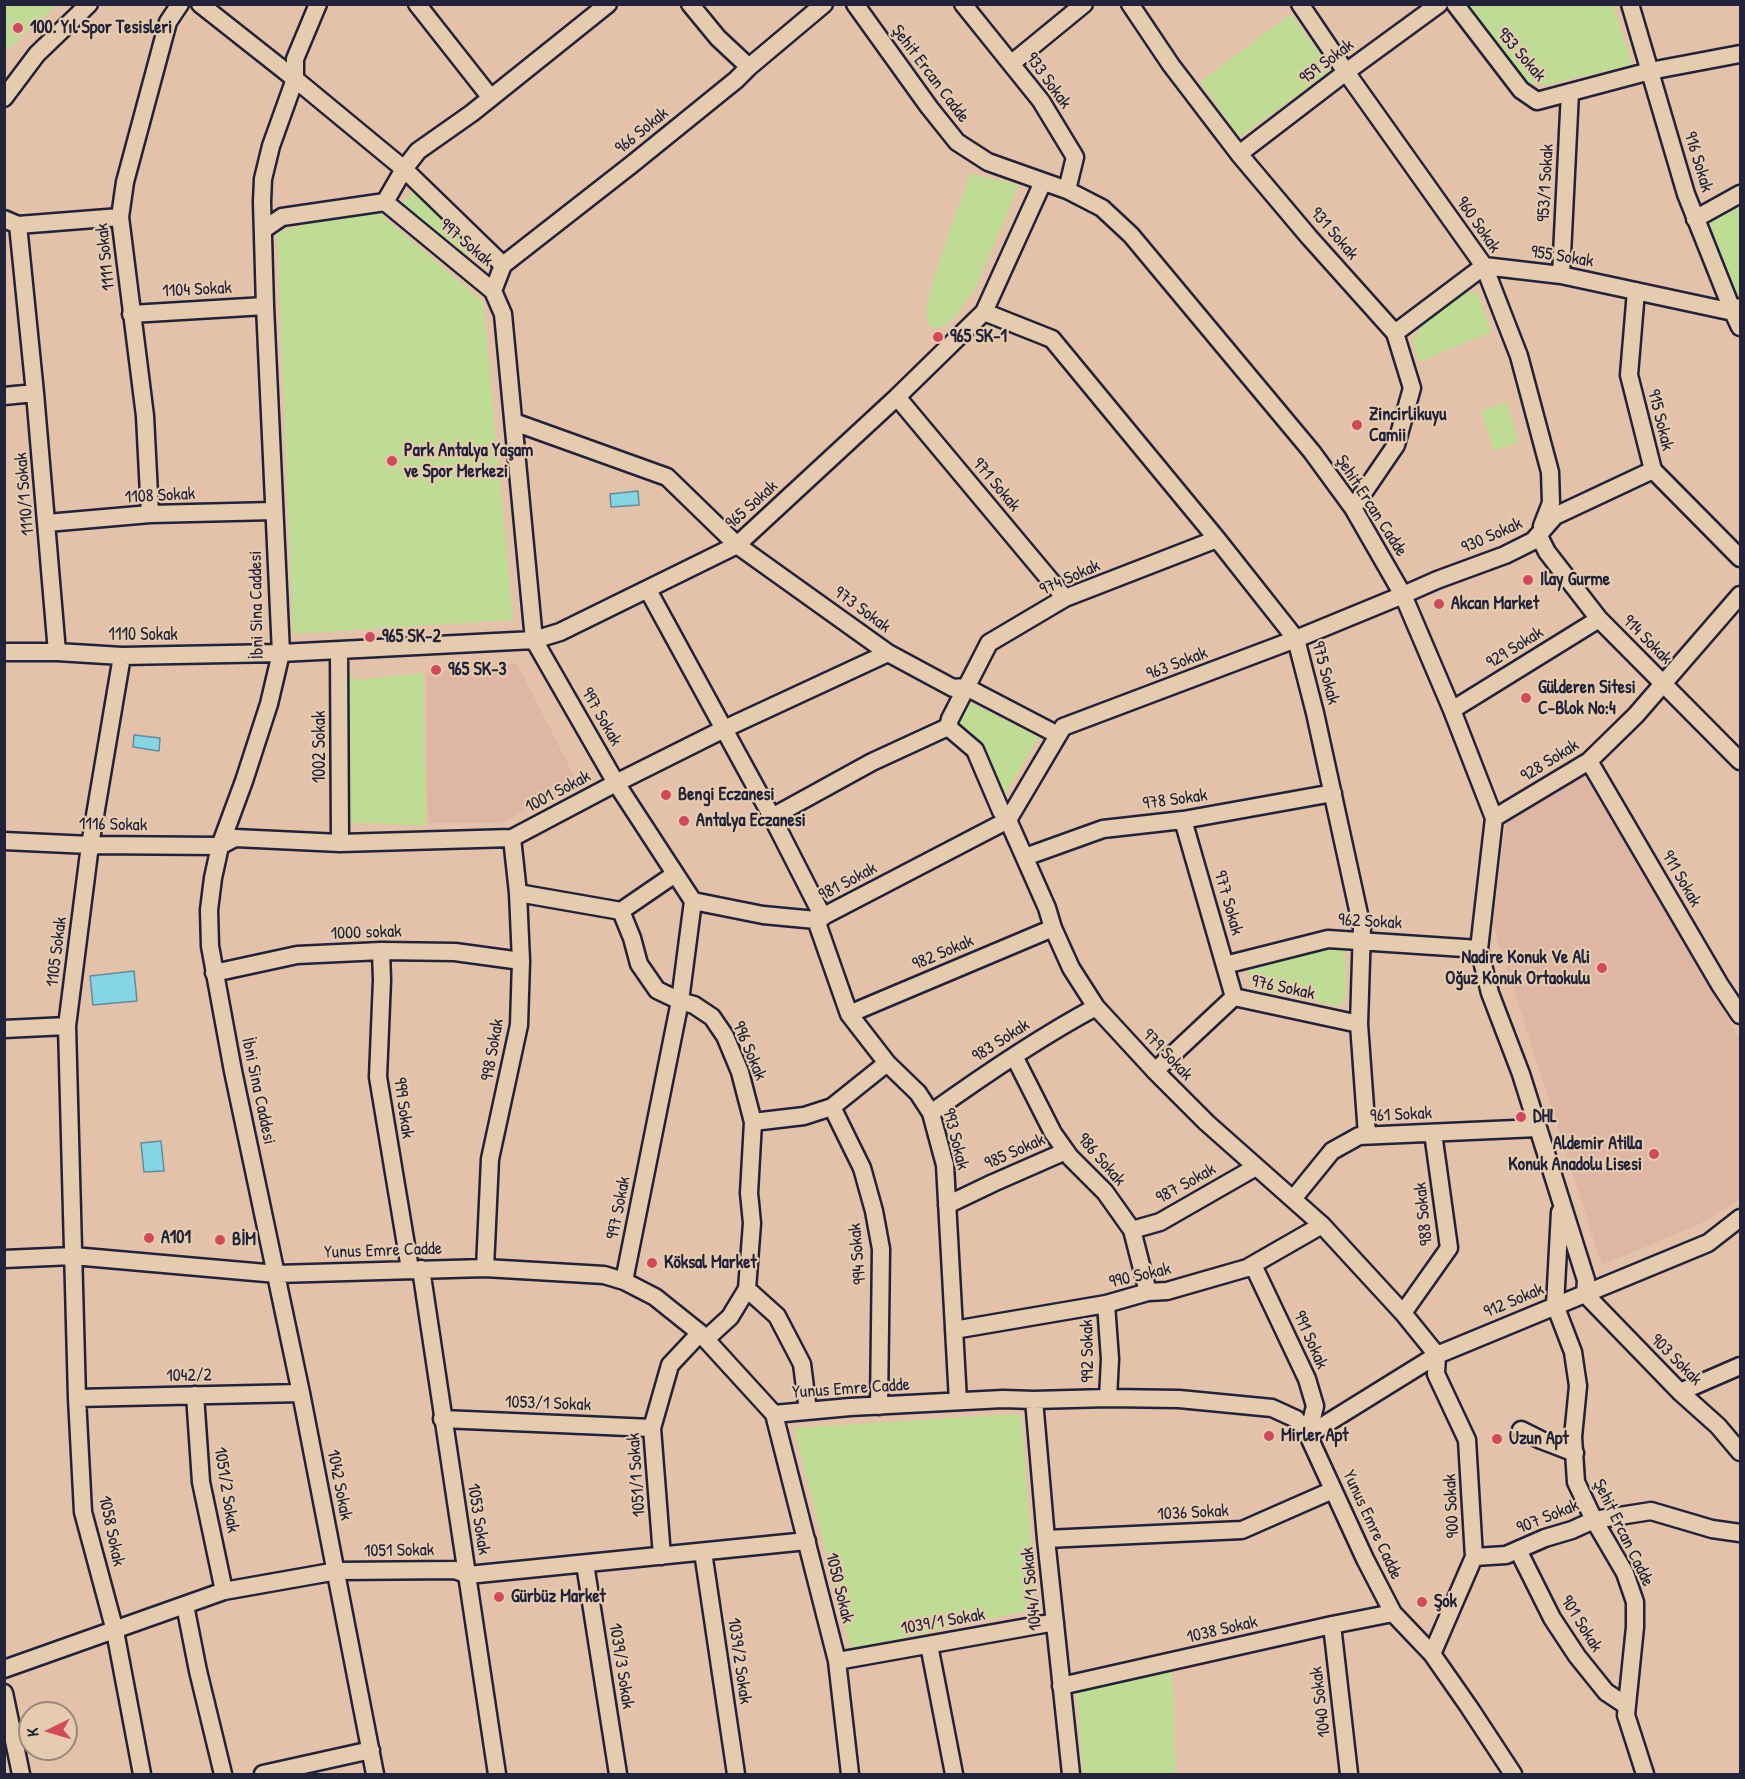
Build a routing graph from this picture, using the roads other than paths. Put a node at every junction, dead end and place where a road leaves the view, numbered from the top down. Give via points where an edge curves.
1 (89, 4) edge
2 (180, 4) edge
3 (200, 4) edge
4 (318, 4) edge
5 (417, 4) edge
6 (608, 4) edge
7 (690, 4) edge
8 (824, 4) edge
9 (855, 4) edge
10 (963, 4) edge
11 (1084, 4) edge
12 (1130, 4) edge
13 (1300, 4) edge
14 (1439, 4) edge
15 (1455, 4) edge
16 (1630, 4) edge
17 (1740, 54) edge
18 (1012, 63) junction
19 (749, 67) junction
20 (1650, 71) junction
21 (1346, 72) junction
22 (295, 79) junction
23 (1570, 92) junction
24 (4, 98) edge
25 (491, 98) junction
26 (1239, 154) junction
27 (404, 169) junction
28 (1043, 182) junction
29 (1067, 190) junction
30 (1740, 194) edge
31 (385, 202) junction
32 (120, 217) junction
33 (1695, 219) junction
34 (11, 222) edge
35 (263, 230) junction
36 (503, 265) junction
37 (1484, 266) junction
38 (1561, 275) junction
39 (493, 291) junction
40 (1636, 291) junction
41 (265, 306) junction
42 (984, 312) junction
43 (131, 314) junction
44 (1738, 316) edge
45 (1395, 333) junction
46 (35, 393) junction
47 (4, 396) edge
48 (897, 397) junction
49 (514, 422) junction
50 (1653, 470) junction
51 (1353, 508) junction
52 (274, 511) junction
53 (150, 514) junction
54 (47, 523) junction
55 (1539, 536) junction
56 (1217, 539) junction
57 (737, 545) junction
58 (1740, 558) edge
59 (648, 590) junction
60 (1403, 595) junction
61 (1740, 595) edge
62 (1065, 598) junction
63 (1599, 619) junction
64 (1296, 639) junction
65 (534, 640) junction
66 (339, 650) junction
67 (4, 652) edge
68 (57, 652) junction
69 (281, 653) junction
70 (888, 653) junction
71 (122, 656) junction
72 (1663, 683) junction
73 (966, 687) junction
74 (1452, 710) junction
75 (948, 727) junction
76 (724, 729) junction
77 (1058, 735) junction
78 (1589, 761) junction
79 (1740, 761) edge
80 (616, 783) junction
81 (1333, 793) junction
82 (771, 817) junction
83 (1494, 818) junction
84 (1008, 820) junction
85 (1183, 820) junction
86 (512, 838) junction
87 (4, 841) edge
88 (340, 843) junction
89 (90, 845) junction
90 (220, 846) junction
91 (1025, 857) junction
92 (675, 873) junction
93 (518, 893) junction
94 (693, 901) junction
95 (621, 911) junction
96 (819, 919) junction
97 (1053, 928) junction
98 (1362, 940) junction
99 (1479, 949) junction
100 (381, 951) junction
101 (521, 961) junction
102 (1225, 965) junction
103 (214, 973) junction
104 (1234, 997) junction
105 (680, 1001) junction
106 (1096, 1007) junction
107 (849, 1014) junction
108 (1740, 1015) edge
109 (1359, 1024) junction
110 (68, 1026) junction
111 (4, 1029) edge
112 (1014, 1056) junction
113 (887, 1063) junction
114 (1155, 1071) junction
115 (832, 1107) junction
116 (931, 1113) junction
117 (753, 1122) junction
118 (1537, 1128) junction
119 (1433, 1133) junction
120 (1367, 1135) junction
121 (1066, 1151) junction
122 (1256, 1167) junction
123 (1293, 1199) junction
124 (1560, 1202) junction
125 (947, 1205) junction
126 (1740, 1218) edge
127 (1322, 1225) junction
128 (1132, 1230) junction
129 (73, 1256) junction
130 (4, 1258) edge
131 (1253, 1265) junction
132 (485, 1268) junction
133 (416, 1269) junction
134 (277, 1275) junction
135 (624, 1281) junction
136 (747, 1289) junction
137 (1148, 1292) junction
138 (1585, 1294) junction
139 (1106, 1304) junction
140 (1555, 1305) junction
141 (1403, 1313) junction
142 (954, 1330) junction
143 (703, 1336) junction
144 (1437, 1355) junction
145 (1740, 1366) edge
146 (1680, 1392) junction
147 (301, 1393) junction
148 (195, 1395) junction
149 (77, 1398) junction
150 (1108, 1398) junction
151 (1034, 1400) junction
152 (958, 1401) junction
153 (879, 1406) junction
154 (808, 1411) junction
155 (774, 1414) junction
156 (442, 1419) junction
157 (652, 1428) junction
158 (1521, 1430) dead end
159 (1308, 1435) junction
160 (1740, 1452) edge
161 (1575, 1453) junction
162 (1333, 1490) junction
163 (1594, 1520) junction
164 (1740, 1533) edge
165 (1046, 1539) junction
166 (807, 1541) junction
167 (1518, 1550) junction
168 (703, 1552) junction
169 (662, 1556) junction
170 (1474, 1557) junction
171 (585, 1564) junction
172 (337, 1571) junction
173 (468, 1575) junction
174 (224, 1591) junction
175 (185, 1605) junction
176 (1393, 1613) junction
177 (1055, 1622) junction
178 (1332, 1625) junction
179 (115, 1631) junction
180 (929, 1645) junction
181 (1432, 1654) junction
182 (837, 1661) junction
183 (4, 1669) edge
184 (1061, 1686) junction
185 (4, 1693) edge
186 (1627, 1706) junction
187 (371, 1750) junction
188 (21, 1774) edge
189 (142, 1774) edge
190 (223, 1774) edge
191 (263, 1774) edge
192 (375, 1774) edge
193 (497, 1774) edge
194 (618, 1774) edge
195 (736, 1774) edge
196 (850, 1774) edge
197 (954, 1774) edge
198 (1071, 1774) edge
199 (1349, 1774) edge
200 (1513, 1774) edge
201 (1646, 1774) edge

1 - 24 street via 37,54
2 - 32 street, 1111 Sokak via 168,22 125,182
3 - 22 street
4 - 22 street, İbni Sina Caddesi via 295,58
5 - 25 street
6 - 25 street
7 - 19 street
8 - 19 street, 966 Sokak
9 - 28 street, Şehit Ercan Cadde via 957,142 988,162
10 - 18 street, 933 Sokak
11 - 18 street
12 - 26 street, 931 Sokak
13 - 21 street, 960 Sokak
14 - 21 street, 959 Sokak
15 - 23 street, 953 Sokak via 1521,90 1537,101
16 - 20 street, 916 Sokak
17 - 20 street
18 - 29 street, 933 Sokak via 1075,157
19 - 36 street, 966 Sokak
20 - 23 street
20 - 33 street, 916 Sokak
21 - 26 street, 959 Sokak
21 - 37 street, 960 Sokak
22 - 27 street
22 - 35 street, İbni Sina Caddesi via 263,179
23 - 38 street, 953/1 Sokak
25 - 27 street via 418,151
26 - 45 street, 931 Sokak
27 - 31 street
27 - 36 street
28 - 29 street, Şehit Ercan Cadde
28 - 42 street, 965 Sokak
29 - 51 street, Şehit Ercan Cadde via 1102,208 1131,235 1305,444
30 - 33 street
31 - 35 street via 282,218
31 - 39 street, 997 Sokak
32 - 34 street
32 - 43 street, 1111 Sokak
33 - 44 street, 916 Sokak
34 - 46 street, 1110/1 Sokak
35 - 41 street, İbni Sina Caddesi
36 - 39 street
37 - 38 street, 955 Sokak
37 - 45 street
37 - 55 street, 960 Sokak via 1519,356 1550,472 1551,503
38 - 40 street, 955 Sokak
39 - 49 street, 997 Sokak via 503,314
40 - 44 street, 955 Sokak
40 - 50 street, 915 Sokak via 1629,375
41 - 43 street, 1104 Sokak
41 - 52 street, İbni Sina Caddesi
42 - 48 street, 965 Sokak
42 - 56 street, 975 Sokak via 1052,339
43 - 53 street, 1111 Sokak via 145,416
45 - 51 street, 931 Sokak via 1412,388 1396,445
46 - 47 street
46 - 54 street, 1110/1 Sokak
48 - 57 street, 965 Sokak
48 - 62 street, 971 Sokak
49 - 57 street, 973 Sokak via 667,477
49 - 65 street, 997 Sokak
50 - 55 street, 930 Sokak via 1555,516
50 - 58 street, 915 Sokak
51 - 60 street, Şehit Ercan Cadde
52 - 53 street, 1108 Sokak
52 - 69 street, İbni Sina Caddesi
53 - 54 street, 1108 Sokak
54 - 68 street, 1110/1 Sokak
55 - 60 street, 930 Sokak via 1504,555
55 - 63 street, 914 Sokak
56 - 62 street, 974 Sokak
56 - 64 street, 975 Sokak
57 - 59 street, 965 Sokak
57 - 70 street, 973 Sokak
59 - 65 street, 965 Sokak via 560,632
59 - 76 street, 993 Sokak
60 - 64 street, 963 Sokak
60 - 74 street, Şehit Ercan Cadde
61 - 72 street, 928 Sokak
62 - 73 street, 974 Sokak via 988,643
63 - 72 street, 914 Sokak
63 - 74 street, 929 Sokak
64 - 77 street, 963 Sokak via 1063,727
64 - 81 street, 975 Sokak
65 - 66 street, 965 Sokak
65 - 80 street, 997 Sokak
66 - 69 street, 965 Sokak
66 - 88 street, 1002 Sokak
67 - 68 street, 1110 Sokak
68 - 71 street, 1110 Sokak
69 - 71 street, 1110 Sokak
69 - 90 street, İbni Sina Caddesi via 269,704
70 - 73 street, 973 Sokak via 953,688
70 - 76 street, 1001 Sokak
71 - 89 street, 1105 Sokak
72 - 78 street, 928 Sokak
72 - 79 street, 914 Sokak
73 - 75 street, 974 Sokak
73 - 77 street, 973 Sokak
74 - 83 street, Şehit Ercan Cadde
75 - 82 street via 872,762
75 - 84 street, 979 Sokak via 975,750
76 - 80 street, 1001 Sokak
76 - 82 street, 993 Sokak
77 - 84 street, 963 Sokak
78 - 83 street, 928 Sokak
78 - 108 street, 911 Sokak
80 - 86 street, 1001 Sokak
80 - 92 street, 997 Sokak
81 - 85 street, 978 Sokak
81 - 98 street, 975 Sokak
82 - 96 street, 993 Sokak
83 - 99 street, Şehit Ercan Cadde
84 - 91 street, 979 Sokak
84 - 96 street, 981 Sokak
85 - 91 street, 978 Sokak via 1102,828
85 - 102 street, 977 Sokak
86 - 88 street, 1001 Sokak
86 - 93 street, 998 Sokak
87 - 89 street, 1116 Sokak
88 - 90 street, 1001 Sokak via 235,838
89 - 90 street, 1116 Sokak
89 - 110 street, 1105 Sokak
90 - 103 street, İbni Sina Caddesi via 209,910
91 - 97 street, 979 Sokak
92 - 94 street, 997 Sokak
92 - 95 street
93 - 95 street
93 - 101 street, 998 Sokak
94 - 96 street, 981 Sokak via 763,915
94 - 105 street, 997 Sokak
95 - 105 street, 996 Sokak via 639,964 657,990
96 - 107 street, 993 Sokak
97 - 106 street, 979 Sokak via 1071,968
97 - 107 street, 982 Sokak
98 - 99 street, 962 Sokak
98 - 102 street, 962 Sokak via 1328,939
98 - 109 street, 975 Sokak
99 - 118 street, Şehit Ercan Cadde via 1490,993
100 - 101 street, 1000 sokak via 455,952
100 - 103 street, 1000 sokak via 297,955
100 - 133 street, 999 Sokak via 378,1077
101 - 132 street, 998 Sokak via 519,1025 490,1159
102 - 104 street, 977 Sokak
103 - 134 street, İbni Sina Caddesi
104 - 109 street, 976 Sokak
104 - 114 street, 976 Sokak
105 - 117 street, 996 Sokak via 712,1017 725,1036 740,1072
105 - 135 street, 997 Sokak
106 - 112 street, 983 Sokak
106 - 114 street, 979 Sokak
107 - 113 street, 993 Sokak
109 - 120 street, 975 Sokak
110 - 111 street
110 - 129 street, 1105 Sokak
112 - 116 street, 983 Sokak
112 - 121 street, 986 Sokak
113 - 115 street
113 - 116 street, 993 Sokak via 918,1093
114 - 122 street, 979 Sokak
115 - 117 street via 804,1116
115 - 153 street, 994 Sokak via 862,1168 881,1249
116 - 125 street, 993 Sokak via 945,1165
117 - 136 street, 996 Sokak
118 - 119 street, 961 Sokak
118 - 124 street, Şehit Ercan Cadde
119 - 120 street, 961 Sokak
119 - 141 street, 988 Sokak via 1449,1248
120 - 123 street, 961 Sokak via 1332,1151
121 - 125 street, 985 Sokak
121 - 128 street, 986 Sokak
122 - 123 street, 979 Sokak
122 - 128 street, 987 Sokak via 1160,1222
123 - 127 street, 979 Sokak
124 - 138 street, Şehit Ercan Cadde via 1586,1280
124 - 140 street, Şehit Ercan Cadde
125 - 142 street, 993 Sokak
126 - 138 street, 912 Sokak via 1708,1243
127 - 131 street, 990 Sokak
127 - 141 street, 979 Sokak
128 - 137 street, 986 Sokak
129 - 130 street, Yunus Emre Cadde
129 - 134 street, Yunus Emre Cadde
129 - 149 street, 1058 Sokak
131 - 137 street, 990 Sokak via 1167,1291
131 - 159 street, 991 Sokak via 1308,1379 1315,1406
132 - 133 street, Yunus Emre Cadde
132 - 135 street, Yunus Emre Cadde via 604,1275
133 - 134 street, Yunus Emre Cadde
133 - 156 street, 1053 Sokak
134 - 147 street, 1042 Sokak
135 - 143 street, Yunus Emre Cadde via 655,1297
136 - 143 street, 996 Sokak via 730,1317
136 - 154 street via 777,1316 802,1364
137 - 139 street, 990 Sokak
138 - 140 street, 912 Sokak
138 - 146 street, 903 Sokak
139 - 142 street, 990 Sokak
139 - 150 street, 992 Sokak
140 - 144 street, 912 Sokak
140 - 161 street, Şehit Ercan Cadde via 1573,1352 1578,1386
141 - 144 street, 979 Sokak
142 - 152 street, 993 Sokak
143 - 155 street, Yunus Emre Cadde
143 - 157 street, 1051/1 Sokak via 670,1365
144 - 159 street, 912 Sokak
144 - 170 street, 900 Sokak via 1436,1374 1467,1440
145 - 146 street
146 - 160 street, 903 Sokak
147 - 148 street, 1042/2
147 - 172 street, 1042 Sokak
148 - 149 street, 1042/2
148 - 174 street, 1051/2 Sokak via 201,1482
149 - 179 street, 1058 Sokak via 84,1512
150 - 151 street, Yunus Emre Cadde
150 - 159 street, Yunus Emre Cadde via 1272,1407 1296,1419
151 - 152 street, Yunus Emre Cadde
151 - 165 street, 1044/1 Sokak
152 - 153 street, Yunus Emre Cadde
153 - 154 street, Yunus Emre Cadde
154 - 155 street, Yunus Emre Cadde
155 - 166 street, 1050 Sokak
156 - 157 street, 1053/1 Sokak
156 - 173 street, 1053 Sokak
157 - 169 street, 1051/1 Sokak
158 - 161 street
159 - 162 street, Yunus Emre Cadde
161 - 163 street, Şehit Ercan Cadde via 1576,1482
162 - 165 street, 1036 Sokak via 1242,1530
162 - 176 street, Yunus Emre Cadde
163 - 164 street, 907 Sokak via 1651,1511
163 - 167 street, 907 Sokak
163 - 186 street, Şehit Ercan Cadde via 1624,1573 1635,1602
165 - 177 street, 1044/1 Sokak
166 - 168 street, 1051 Sokak
166 - 182 street, 1050 Sokak
167 - 170 street, 907 Sokak via 1506,1555
167 - 186 street, 901 Sokak via 1552,1618 1577,1656 1606,1692
168 - 169 street, 1051 Sokak
168 - 195 street, 1039/2 Sokak
169 - 171 street, 1051 Sokak
170 - 181 street, 900 Sokak
171 - 173 street, 1051 Sokak
171 - 194 street, 1039/3 Sokak
172 - 173 street, 1051 Sokak via 455,1570
172 - 174 street, 1051 Sokak
172 - 187 street, 1042 Sokak
173 - 193 street, 1053 Sokak
174 - 175 street, 1051 Sokak
175 - 179 street, 1051 Sokak
175 - 190 street
176 - 178 street, 1038 Sokak
176 - 181 street, Yunus Emre Cadde
177 - 180 street, 1039/1 Sokak
177 - 184 street, 1044/1 Sokak
178 - 184 street, 1038 Sokak
178 - 199 street, 1040 Sokak
179 - 183 street, 1051 Sokak
179 - 189 street, 1058 Sokak
180 - 182 street, 1039/1 Sokak
180 - 197 street
181 - 200 street, Yunus Emre Cadde
182 - 196 street, 1050 Sokak
184 - 198 street, 1044/1 Sokak
185 - 188 street
186 - 201 street, Şehit Ercan Cadde via 1626,1715
187 - 191 street
187 - 192 street, 1042 Sokak

